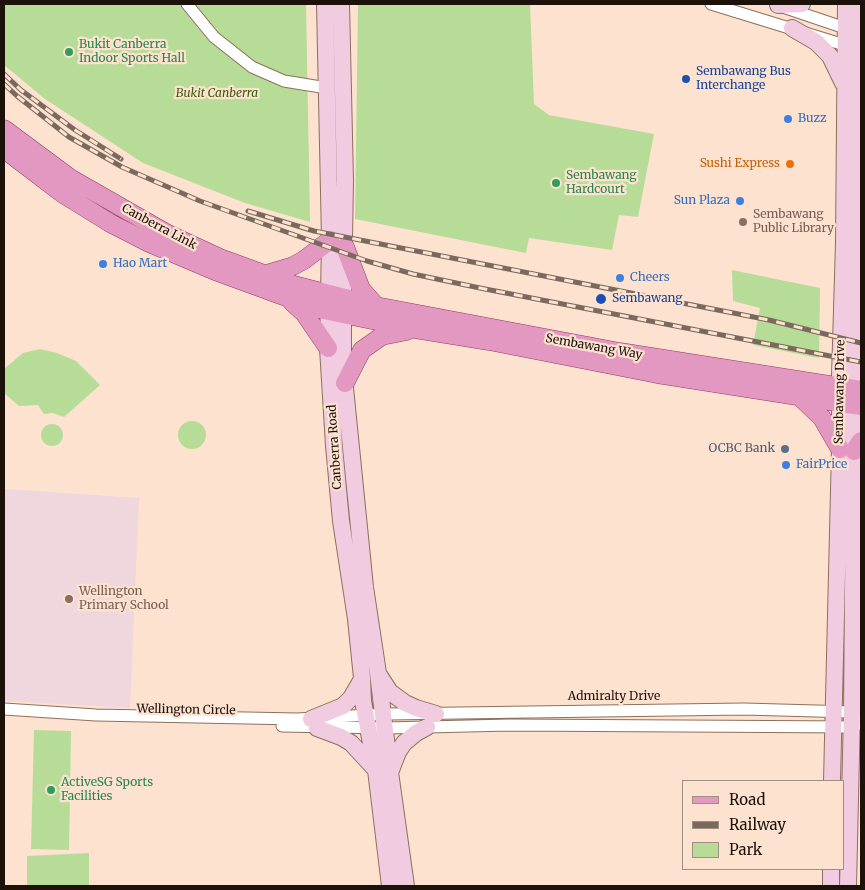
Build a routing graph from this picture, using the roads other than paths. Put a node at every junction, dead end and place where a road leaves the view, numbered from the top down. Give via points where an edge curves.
1 (186, 4) edge
2 (325, 4) edge
3 (341, 4) edge
4 (712, 4) edge
5 (802, 4) edge
6 (846, 4) edge
7 (858, 4) edge
8 (775, 5) edge
9 (792, 28) junction
10 (852, 31) junction
11 (852, 47) junction
12 (845, 87) junction
13 (327, 88) junction
14 (4, 129) edge
15 (4, 149) edge
16 (337, 244) junction
17 (263, 275) junction
18 (289, 299) junction
19 (336, 305) junction
20 (376, 306) junction
21 (415, 329) junction
22 (328, 348) junction
23 (345, 383) junction
24 (798, 395) junction
25 (852, 396) edge
26 (852, 447) edge
27 (378, 673) junction
28 (362, 678) junction
29 (4, 709) edge
30 (4, 716) edge
31 (834, 719) junction
32 (432, 720) junction
33 (857, 720) edge
34 (384, 721) junction
35 (366, 722) junction
36 (314, 723) junction
37 (383, 771) junction
38 (832, 780) edge
39 (831, 870) edge
40 (390, 886) edge
41 (406, 886) edge
42 (831, 886) edge
43 (848, 886) edge

1 - 13 street via 214,37 252,67 284,81
2 - 13 main road, Canberra Road
3 - 16 main road, Canberra Road via 346,180
4 - 9 street
5 - 8 main road
6 - 10 main road, Sembawang Drive
7 - 10 main road, Sembawang Drive
8 - 10 street
9 - 11 street
9 - 12 main road via 816,42 830,56
10 - 11 main road, Sembawang Drive
11 - 12 main road, Sembawang Drive
11 - 25 main road, Sembawang Drive
12 - 25 main road, Sembawang Drive via 845,223
13 - 16 main road, Canberra Road
14 - 17 main road, Canberra Link via 70,178 168,234
15 - 18 main road, Canberra Link via 63,194 110,223 157,247
16 - 17 main road via 294,266
16 - 19 main road, Canberra Road
16 - 20 main road via 361,289
17 - 19 main road, Canberra Link
18 - 19 main road, Canberra Link
18 - 22 main road via 304,313
19 - 20 main road, Sembawang Way
19 - 21 main road, Sembawang Way
19 - 22 main road, Canberra Road
19 - 23 main road, Canberra Road
20 - 25 main road, Sembawang Way via 743,372
21 - 23 main road via 382,336 362,350
21 - 24 main road, Sembawang Way via 657,374
22 - 28 main road, Canberra Road via 341,521
23 - 27 main road, Canberra Road via 365,587
24 - 25 main road, Sembawang Way
24 - 26 main road
25 - 26 main road, Sembawang Drive
26 - 31 main road, Sembawang Drive
26 - 33 main road, Sembawang Drive
27 - 32 main road via 390,692
27 - 34 main road, Canberra Road
28 - 35 main road, Canberra Road
28 - 36 main road via 343,706
29 - 36 street, Wellington Circle
30 - 36 street, Wellington Circle via 95,721
31 - 32 street, Admiralty Drive via 510,725
31 - 32 street, Admiralty Drive via 744,709
31 - 33 street, Admiralty Drive
31 - 38 main road, Sembawang Drive
32 - 34 street, Admiralty Drive
32 - 37 main road via 404,743
33 - 43 main road, Sembawang Drive
34 - 35 street, Admiralty Drive
34 - 37 main road, Canberra Road
35 - 36 street, Wellington Circle
35 - 37 main road, Canberra Road
36 - 37 main road via 351,743
37 - 40 main road, Canberra Road
37 - 41 main road, Canberra Road
39 - 42 main road

